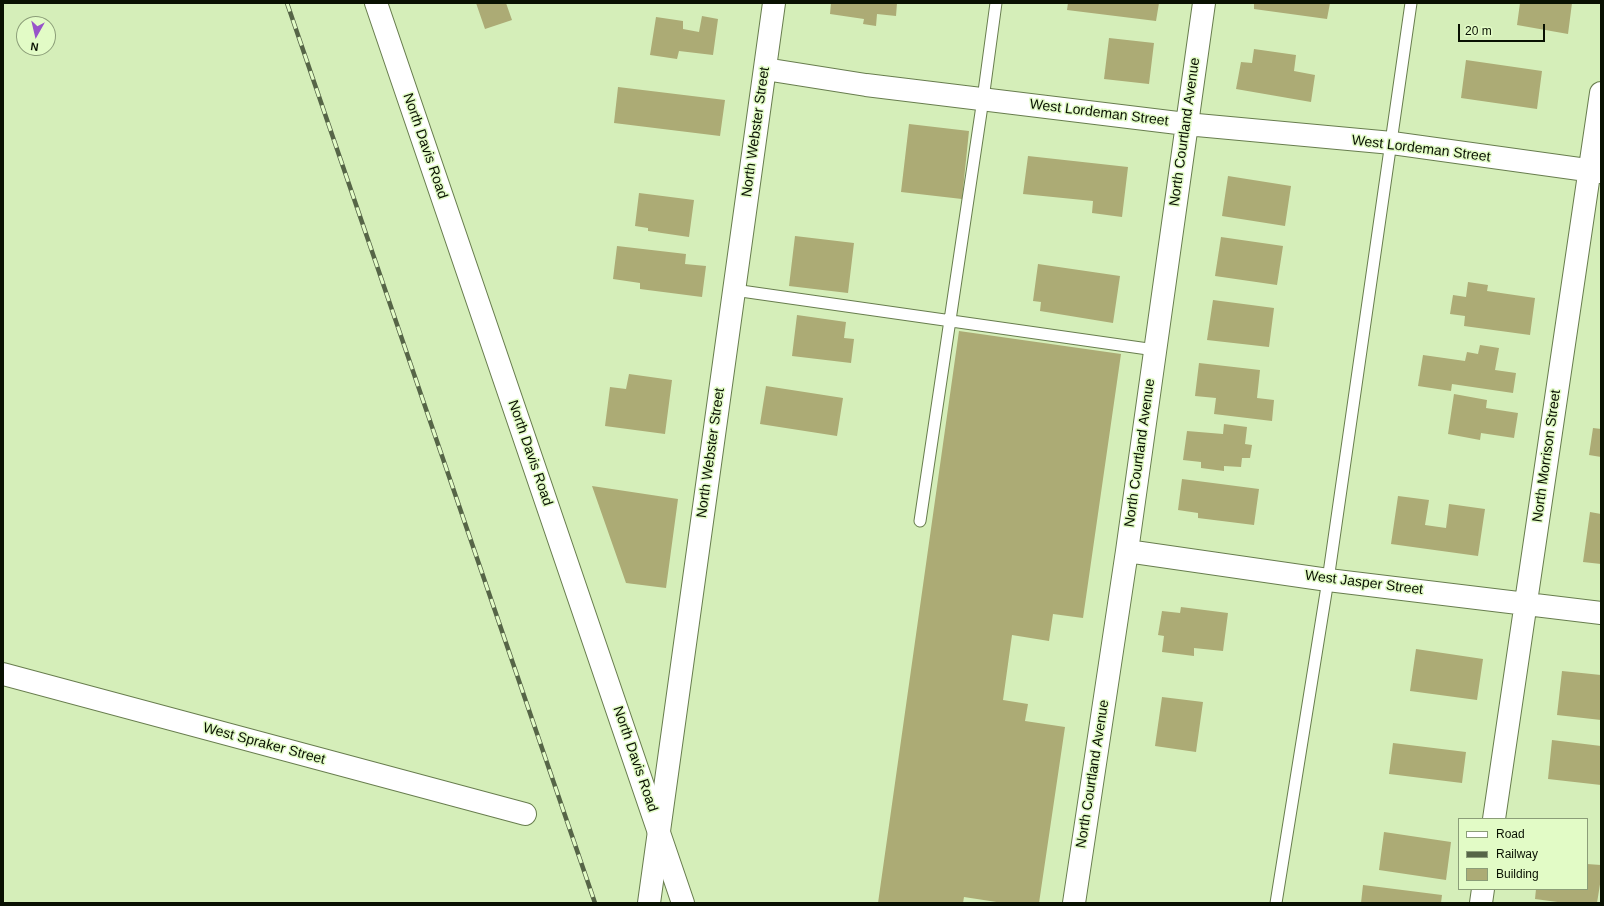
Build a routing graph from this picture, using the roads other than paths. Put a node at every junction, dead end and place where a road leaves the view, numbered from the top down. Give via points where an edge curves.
1 (376, 3) edge
2 (774, 3) edge
3 (996, 3) edge
4 (1204, 3) edge
5 (1411, 3) edge
6 (765, 69) junction
7 (1601, 93) edge
8 (983, 99) junction
9 (1186, 124) junction
10 (1392, 144) junction
11 (1595, 171) edge
12 (734, 290) junction
13 (950, 321) junction
14 (1155, 350) junction
15 (920, 521) dead end
16 (1126, 551) junction
17 (1328, 580) junction
18 (1526, 603) junction
19 (1601, 613) edge
20 (3, 674) edge
21 (525, 814) dead end
22 (1494, 818) edge
23 (658, 828) junction
24 (1483, 890) edge
25 (649, 903) edge
26 (683, 903) edge
27 (1074, 903) edge
28 (1276, 903) edge
29 (1481, 903) edge

1 - 23 street, North Davis Road
2 - 6 street, North Webster Street
3 - 8 lane
4 - 9 street, North Courtland Avenue
5 - 10 lane
6 - 8 street, West Lordeman Street via 866,85
6 - 12 street, North Webster Street
7 - 11 street, North Morrison Street
8 - 9 street, West Lordeman Street
8 - 13 lane
9 - 10 street, West Lordeman Street
9 - 14 street, North Courtland Avenue
10 - 11 street, West Lordeman Street
10 - 17 lane
11 - 18 street, North Morrison Street
12 - 13 lane
12 - 23 street, North Webster Street
13 - 14 lane
13 - 15 lane
14 - 16 street, North Courtland Avenue
16 - 17 street, West Jasper Street
16 - 27 street, North Courtland Avenue
17 - 18 street, West Jasper Street
17 - 28 lane
18 - 19 street, West Jasper Street
18 - 22 street, North Morrison Street
20 - 21 street, West Spraker Street
23 - 25 street, North Webster Street
23 - 26 street, North Davis Road
24 - 29 street

